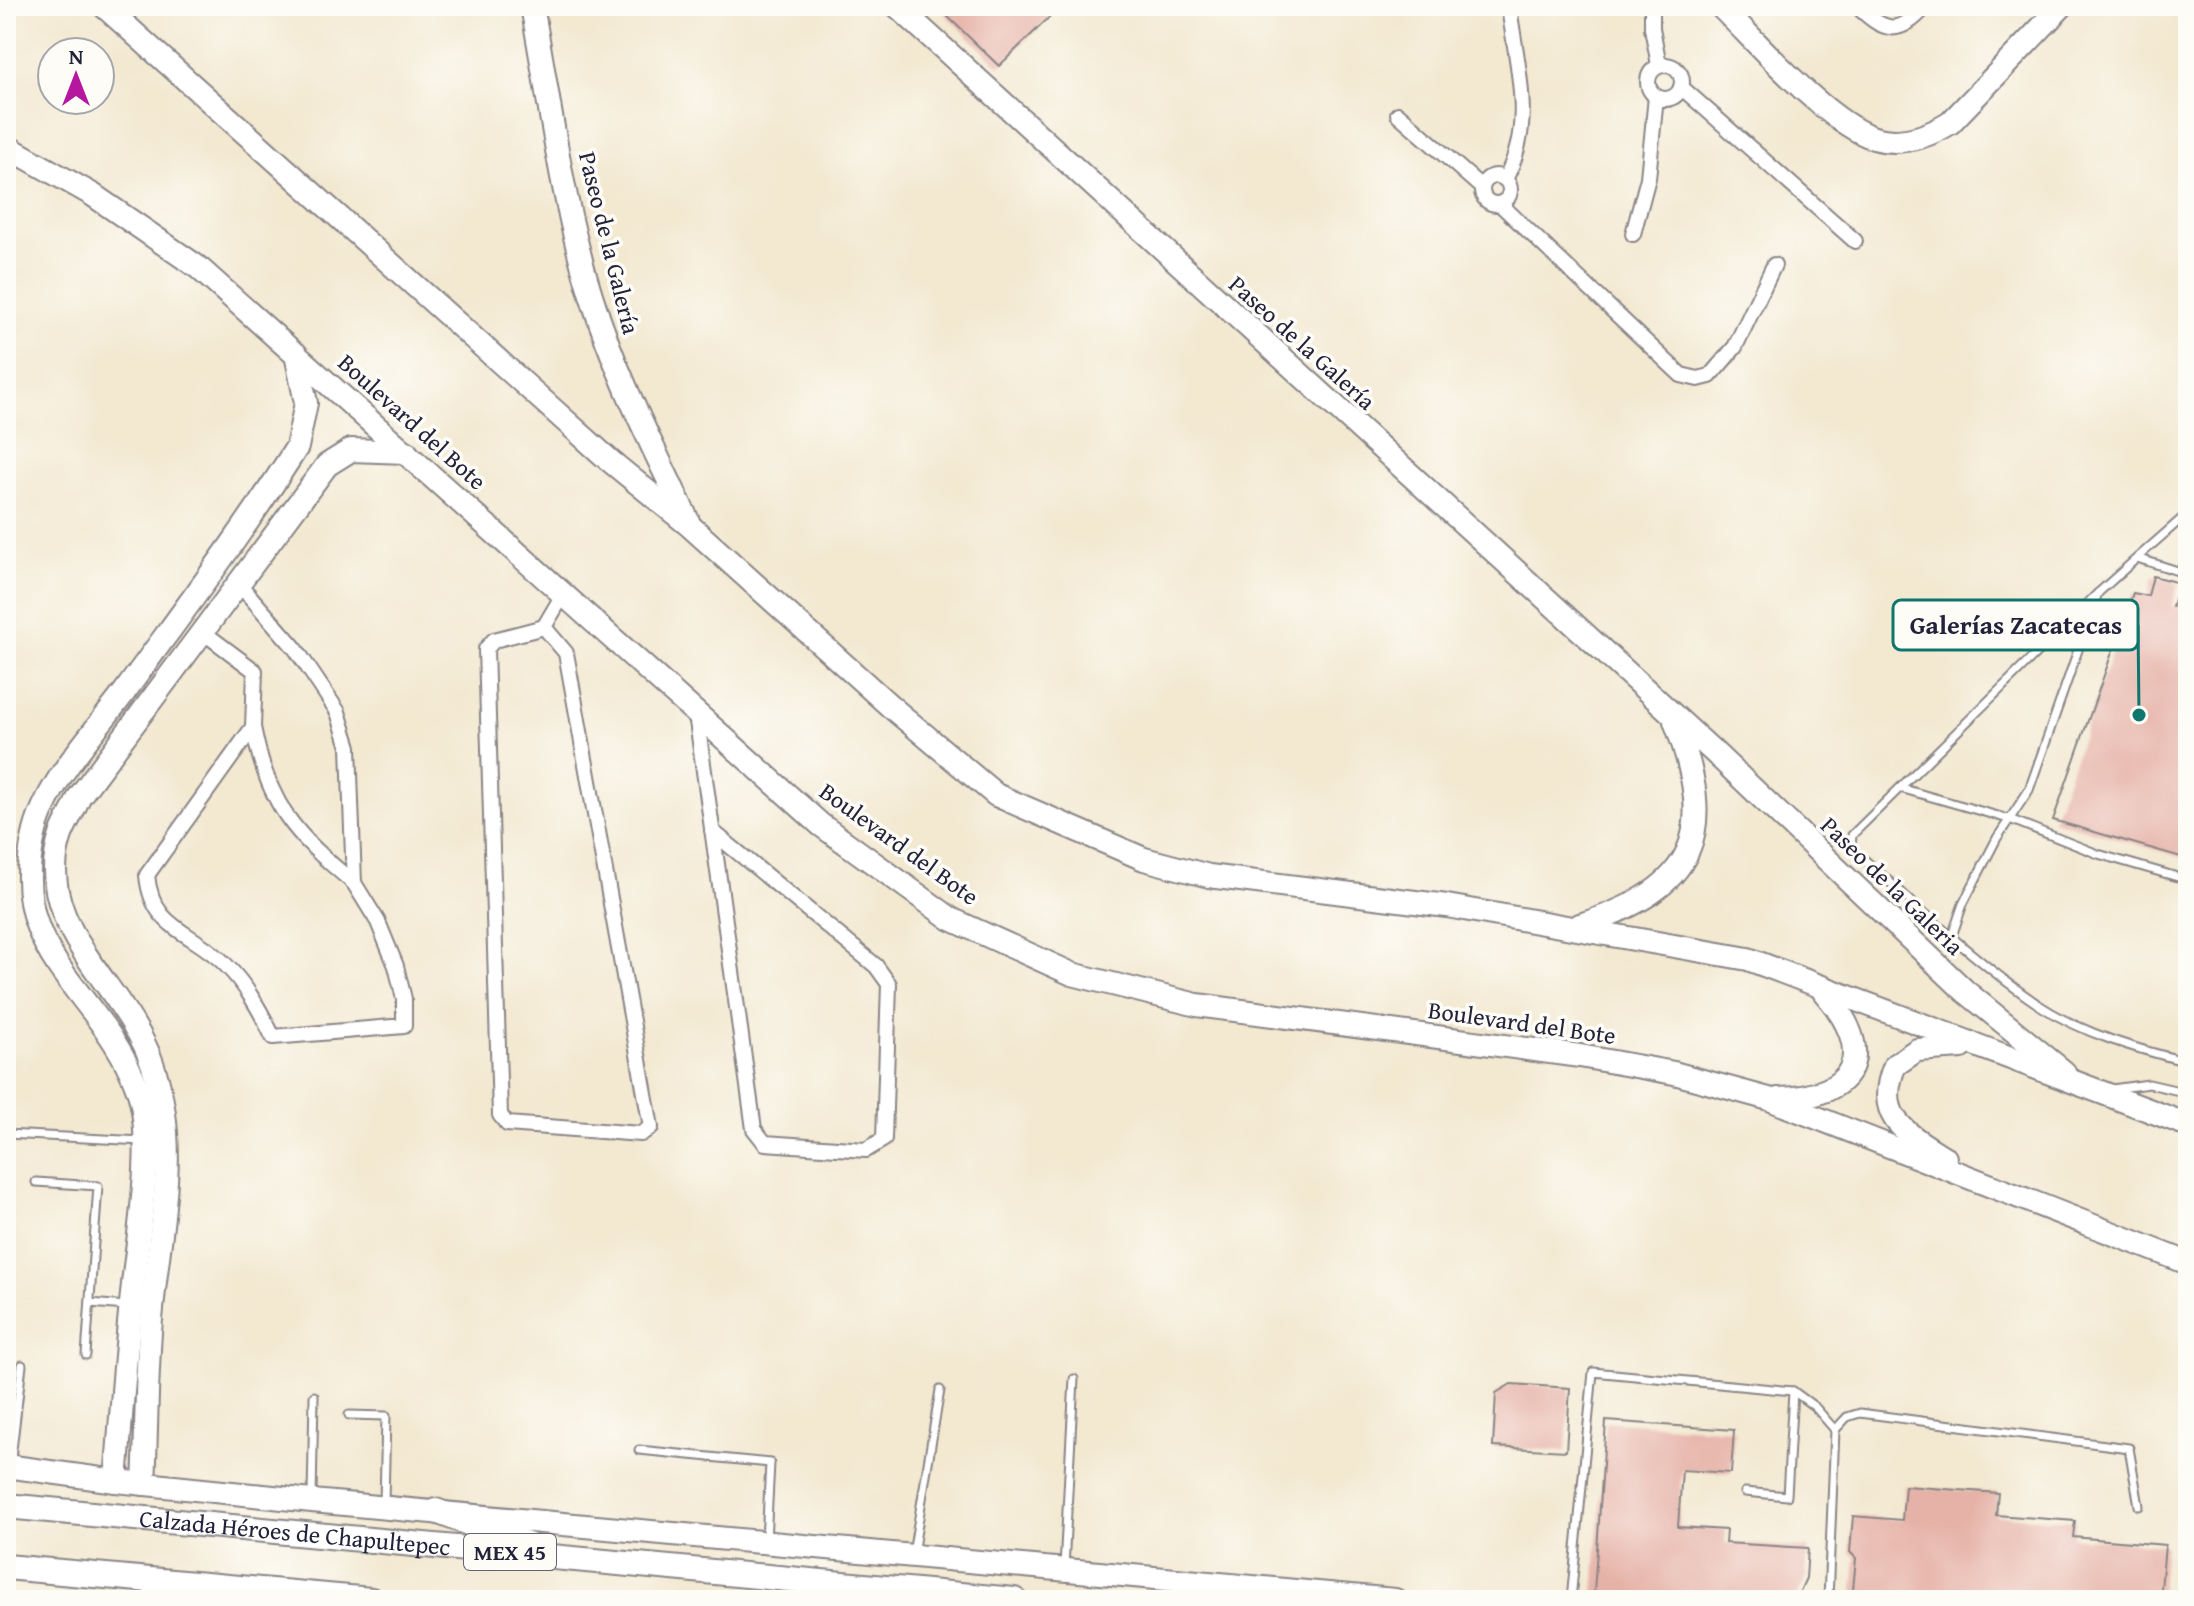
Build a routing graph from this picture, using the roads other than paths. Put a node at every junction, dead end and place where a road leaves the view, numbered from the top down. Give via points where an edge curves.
1 (104, 6) edge
2 (532, 6) edge
3 (897, 6) edge
4 (1509, 6) edge
5 (1652, 6) edge
6 (1720, 6) edge
7 (1857, 6) edge
8 (1926, 6) edge
9 (2062, 6) edge
10 (1659, 65) junction
11 (1681, 87) junction
12 (1656, 96) junction
13 (1398, 114) dead end
14 (6, 146) edge
15 (1505, 179) junction
16 (1481, 187) junction
17 (1500, 204) junction
18 (1633, 234) dead end
19 (1855, 241) dead end
20 (1774, 265) dead end
21 (296, 354) junction
22 (406, 452) junction
23 (2188, 513) edge
24 (690, 526) junction
25 (249, 545) junction
26 (2137, 558) junction
27 (2178, 571) junction
28 (2188, 573) edge
29 (2188, 584) edge
30 (240, 585) junction
31 (564, 593) junction
32 (2098, 593) junction
33 (544, 627) junction
34 (203, 632) junction
35 (125, 692) junction
36 (147, 707) junction
37 (696, 711) junction
38 (1674, 716) junction
39 (253, 727) junction
40 (1900, 788) junction
41 (2012, 820) junction
42 (712, 831) junction
43 (2188, 880) edge
44 (354, 883) junction
45 (1576, 927) junction
46 (1951, 939) junction
47 (1821, 988) junction
48 (1979, 1048) junction
49 (2188, 1062) edge
50 (2089, 1088) junction
51 (2188, 1093) edge
52 (1769, 1099) junction
53 (2188, 1125) edge
54 (6, 1134) edge
55 (145, 1141) junction
56 (169, 1143) junction
57 (36, 1182) dead end
58 (1989, 1187) junction
59 (2188, 1263) edge
60 (90, 1303) junction
61 (141, 1308) junction
62 (86, 1355) dead end
63 (22, 1365) dead end
64 (1074, 1379) dead end
65 (940, 1390) dead end
66 (1793, 1391) junction
67 (314, 1396) dead end
68 (349, 1415) dead end
69 (1835, 1430) junction
70 (639, 1450) dead end
71 (9, 1466) edge
72 (116, 1481) junction
73 (144, 1484) junction
74 (1745, 1492) dead end
75 (312, 1501) junction
76 (6, 1504) edge
77 (384, 1505) junction
78 (2139, 1506) dead end
79 (436, 1511) junction
80 (766, 1543) junction
81 (912, 1556) junction
82 (558, 1557) junction
83 (6, 1567) edge
84 (1064, 1570) junction
85 (367, 1600) edge
86 (1014, 1600) edge
87 (1395, 1600) edge
88 (1571, 1600) edge
89 (1828, 1600) edge

1 - 24 street via 597,449
2 - 24 street, Paseo de la Galería via 591,296 620,379
3 - 38 street, Paseo de la Galería
4 - 15 street via 1522,86 1518,151
5 - 10 street
6 - 9 street via 1831,113 1874,138 1895,140 1931,135 1950,123
7 - 8 street via 1887,28 1911,23
10 - 11 street via 1677,70
10 - 12 street via 1649,76 1650,91
11 - 12 street via 1671,98
11 - 19 street
12 - 18 street via 1648,178
13 - 16 street
14 - 21 street, Boulevard del Bote via 93,195 199,268
15 - 16 street via 1491,176
15 - 17 street via 1510,193
16 - 17 street via 1486,201
17 - 20 street via 1681,375 1691,378 1710,376 1735,347
21 - 22 street, Boulevard del Bote
21 - 25 street via 306,403 297,447
22 - 25 street via 351,450 327,465
22 - 31 street, Boulevard del Bote
23 - 26 lane
24 - 45 street via 996,795 1144,859 1209,876
25 - 30 street
25 - 35 street
26 - 27 lane
26 - 32 lane
27 - 28 lane
27 - 29 lane
30 - 34 street
30 - 44 street via 295,648 338,712 349,747
31 - 33 street
31 - 37 street, Boulevard del Bote
32 - 40 lane
32 - 41 lane via 2029,790
33 - 33 street via 494,640 486,649 500,1115 507,1124 641,1134 651,1127 566,653
34 - 36 street
34 - 39 street via 255,671
35 - 36 street
35 - 55 street via 68,765 36,827 27,867 39,934 125,1059 139,1092
36 - 56 street via 79,797 60,838 56,889 69,932 114,990 152,1061
37 - 42 street
37 - 52 street, Boulevard del Bote via 821,825 951,919 1072,974 1197,1005 1580,1056 1674,1073
38 - 45 street via 1695,788 1689,850 1674,874 1645,900
38 - 50 street, Paseo de la Galeria via 1965,991
39 - 44 street via 261,769 282,812 308,845
39 - 44 street via 147,875 149,898 159,916 225,964 253,996 273,1037 404,1026 396,966
40 - 41 lane
40 - 46 lane via 1852,835 1851,848
41 - 43 lane
41 - 46 lane via 1963,904
42 - 42 street via 754,1129 765,1143 866,1150 884,1139 889,984 876,966
45 - 47 street via 1748,959
46 - 49 lane via 2041,1006 2125,1045
47 - 48 street
47 - 52 street via 1846,1017 1853,1037 1850,1067 1835,1087 1818,1096
48 - 50 street
48 - 58 street via 1917,1050 1895,1065 1886,1094 1903,1132
50 - 51 lane via 2149,1084
50 - 53 street
52 - 58 street, Boulevard del Bote
54 - 55 lane
55 - 56 lane
55 - 61 street
56 - 61 street via 168,1189
57 - 60 lane via 98,1186
58 - 59 street, Boulevard del Bote
60 - 61 lane
60 - 62 lane
61 - 72 street
61 - 73 street
63 - 71 lane
64 - 84 lane
65 - 81 lane
66 - 69 lane
66 - 74 lane via 1787,1496
66 - 88 lane via 1593,1372
67 - 75 lane
68 - 77 lane via 386,1416
69 - 78 lane via 1847,1417 1860,1413 2129,1448
69 - 89 lane
70 - 80 lane via 770,1463
71 - 72 street
71 - 76 lane
72 - 73 street
73 - 75 street
75 - 77 street
76 - 82 main road, Calzada Héroes de Chapultepec / MEX 45
77 - 79 street
79 - 80 street
79 - 82 main road
80 - 81 street
81 - 84 street
82 - 86 main road, Calzada Héroes de Chapultepec / MEX 45
83 - 85 main road
84 - 87 street

